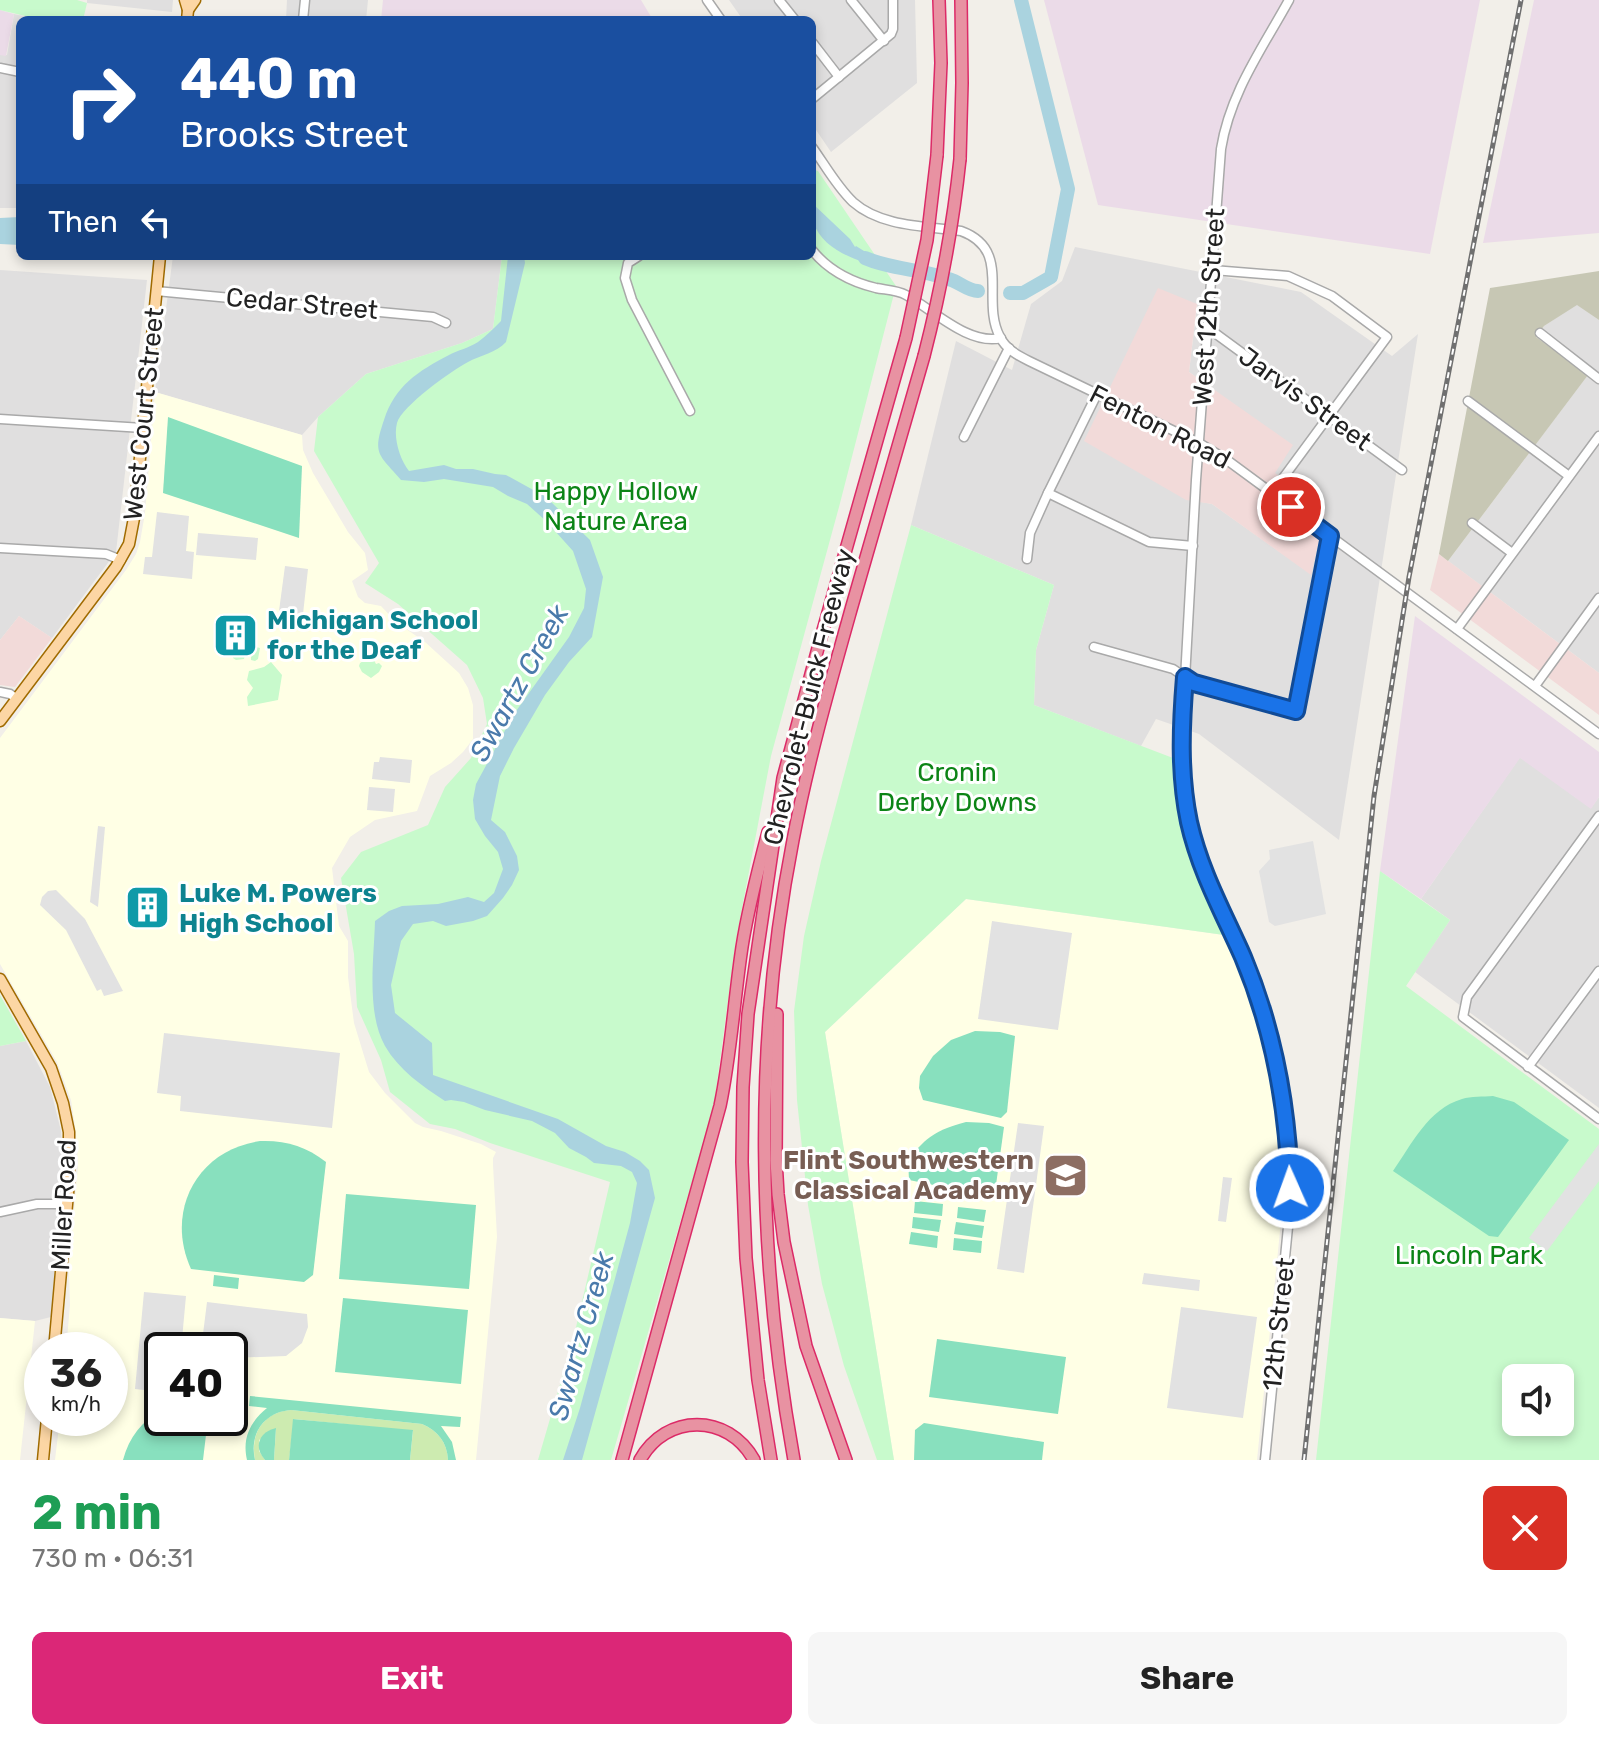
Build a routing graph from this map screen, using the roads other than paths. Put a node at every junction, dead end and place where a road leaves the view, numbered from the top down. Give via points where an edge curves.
1 (195, 0) edge
2 (779, 0) edge
3 (851, 0) edge
4 (893, 0) edge
5 (939, 0) edge
6 (961, 0) edge
7 (1289, 0) edge
8 (187, 10) edge
9 (792, 16) edge
10 (884, 41) junction
11 (816, 47) edge
12 (839, 77) junction
13 (816, 96) edge
14 (816, 153) edge
15 (816, 255) edge
16 (160, 260) edge
17 (633, 260) edge
18 (1213, 270) junction
19 (156, 291) junction
20 (446, 323) dead end
21 (1208, 328) junction
22 (1540, 333) dead end
23 (1001, 338) junction
24 (1009, 348) junction
25 (1599, 379) edge
26 (1097, 394) junction
27 (1468, 401) dead end
28 (690, 411) dead end
29 (1330, 416) junction
30 (0, 419) edge
31 (143, 428) junction
32 (1599, 436) edge
33 (964, 437) dead end
34 (1199, 443) junction
35 (1402, 470) dead end
36 (1569, 476) junction
37 (1048, 493) junction
38 (1272, 493) junction
39 (1472, 523) dead end
40 (1330, 536) junction
41 (1193, 546) junction
42 (0, 548) edge
43 (1512, 553) junction
44 (1027, 559) dead end
45 (121, 560) junction
46 (1599, 598) edge
47 (1457, 629) junction
48 (1094, 647) dead end
49 (1185, 677) junction
50 (1535, 686) junction
51 (0, 692) edge
52 (17, 699) junction
53 (0, 721) edge
54 (1599, 734) edge
55 (783, 778) junction
56 (1599, 816) edge
57 (776, 953) junction
58 (1599, 971) edge
59 (0, 979) edge
60 (1528, 1067) junction
61 (1599, 1119) edge
62 (67, 1204) junction
63 (0, 1212) edge
64 (56, 1332) edge
65 (47, 1436) edge
66 (46, 1457) edge
67 (622, 1460) edge
68 (640, 1460) edge
69 (754, 1460) edge
70 (771, 1460) edge
71 (794, 1460) edge
72 (846, 1460) edge
73 (1265, 1460) edge

1 - 8 main road
2 - 9 street
3 - 10 street
4 - 10 street via 893,31
5 - 55 highway, Chevrolet-Buick Freeway, bridge via 941,74 928,231 906,338
6 - 57 highway, Chevrolet-Buick Freeway, bridge via 960,159 946,259 924,356 818,727 792,843
7 - 18 street, West 12th Street via 1244,79 1227,121
10 - 12 street
11 - 12 street
12 - 13 street
14 - 23 street, Fenton Road via 849,198 867,211 892,221 961,231 986,248
15 - 23 street via 838,274 903,293 978,338
16 - 19 main road, West Court Street
17 - 28 street via 625,278 632,300
18 - 21 street, West 12th Street
18 - 29 street via 1288,276 1332,296 1387,337
19 - 20 street, Cedar Street via 433,317
19 - 31 main road, West Court Street
21 - 29 street, Jarvis Street
21 - 34 street, West 12th Street
22 - 25 street
23 - 24 street, Fenton Road
24 - 26 street, Fenton Road
24 - 33 street
26 - 34 street, Fenton Road
26 - 37 street
27 - 36 street
29 - 35 street, Jarvis Street
29 - 38 street
30 - 31 street
31 - 45 main road, West Court Street via 134,523
32 - 36 street
34 - 38 street, Fenton Road
34 - 41 street, West 12th Street
36 - 43 street
37 - 41 street via 1149,542
37 - 44 street via 1030,533
38 - 40 street, Fenton Road
39 - 43 street
40 - 47 street, Fenton Road
40 - 49 street via 1296,711
41 - 49 street, West 12th Street
42 - 45 street via 106,554
43 - 47 street
45 - 52 main road, West Court Street
46 - 50 street
47 - 50 street, Fenton Road
48 - 49 street
49 - 73 street, 12th Street via 1181,760 1190,826 1206,878 1259,1000 1288,1134 1289,1217
50 - 54 street, Fenton Road
51 - 52 street
52 - 53 main road, West Court Street
55 - 67 highway via 750,899 720,1106
55 - 70 highway, Chevrolet-Buick Freeway via 751,987 743,1114 749,1297
56 - 60 street via 1467,997 1463,1017
57 - 71 highway, Chevrolet-Buick Freeway via 766,1074 766,1230
57 - 72 highway via 780,1217 806,1346
58 - 60 street
59 - 62 main road, Miller Road via 43,1053 63,1103 70,1147
60 - 61 street
62 - 63 street
62 - 64 main road, Miller Road
65 - 66 main road
68 - 69 highway via 668,1431 698,1424 735,1436

